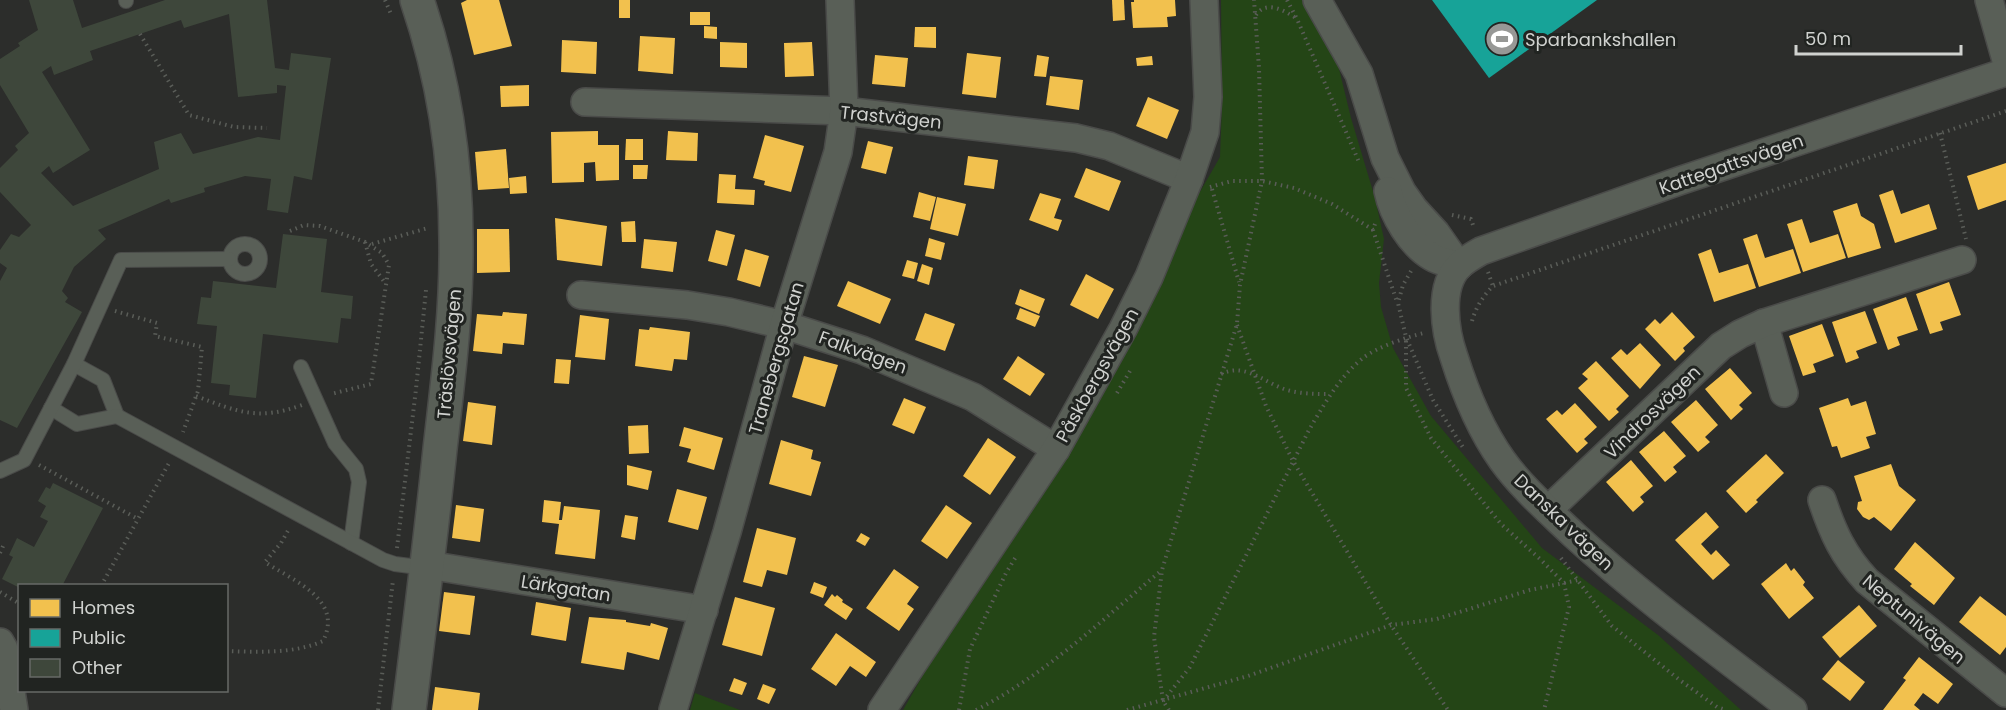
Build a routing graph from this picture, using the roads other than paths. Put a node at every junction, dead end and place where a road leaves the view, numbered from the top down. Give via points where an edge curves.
1 (417, 0) edge
2 (840, 0) edge
3 (1204, 0) edge
4 (1317, 0) edge
5 (1989, 0) edge
6 (2006, 60) edge
7 (2006, 72) edge
8 (585, 102) dead end
9 (844, 111) junction
10 (1189, 179) junction
11 (229, 259) dead end
12 (1962, 260) road end
13 (1459, 266) junction
14 (581, 296) dead end
15 (1764, 323) junction
16 (784, 325) junction
17 (74, 364) junction
18 (301, 367) dead end
19 (1784, 393) dead end
20 (51, 408) junction
21 (117, 416) junction
22 (1056, 449) junction
23 (0, 471) edge
24 (1822, 500) dead end
25 (1548, 510) junction
26 (351, 543) junction
27 (428, 566) junction
28 (704, 610) junction
29 (0, 642) edge
30 (2006, 693) edge
31 (1779, 705) edge
32 (14, 710) edge
33 (409, 710) edge
34 (673, 710) edge
35 (882, 710) edge

1 - 27 street, Träslövsvägen via 445,114 456,241 452,340
2 - 9 street, Tranebergsgatan
3 - 10 street, Påskbergsvägen via 1208,97 1205,132
4 - 13 street via 1348,52 1367,97 1374,164 1402,192
5 - 6 street
7 - 13 street, Kattegattsvägen via 1481,251
8 - 9 street, Trastvägen
9 - 10 street, Trastvägen via 1094,141
9 - 16 street, Tranebergsgatan via 838,152
10 - 22 street, Påskbergsvägen via 1123,329
11 - 17 lane via 121,260
12 - 15 street, Vindrosvägen
13 - 25 street, Danska vägen via 1447,294 1446,327 1457,367 1473,408 1502,460
14 - 16 street, Falkvägen via 687,305
15 - 19 street
15 - 25 street, Vindrosvägen via 1721,346
16 - 22 street, Falkvägen via 862,350 942,383 994,409
16 - 28 street, Tranebergsgatan
17 - 20 lane
17 - 21 lane via 103,380
18 - 26 lane via 334,443 358,476
20 - 21 lane via 77,424
20 - 23 lane via 25,458
21 - 26 lane
22 - 35 street, Påskbergsvägen
24 - 30 street, Neptunivägen via 1840,547 1867,581
25 - 31 street, Danska vägen via 1606,564
26 - 27 lane via 395,564
27 - 28 street, Lärkgatan
27 - 33 street, Träslövsvägen
28 - 34 street, Tranebergsgatan
29 - 32 street

